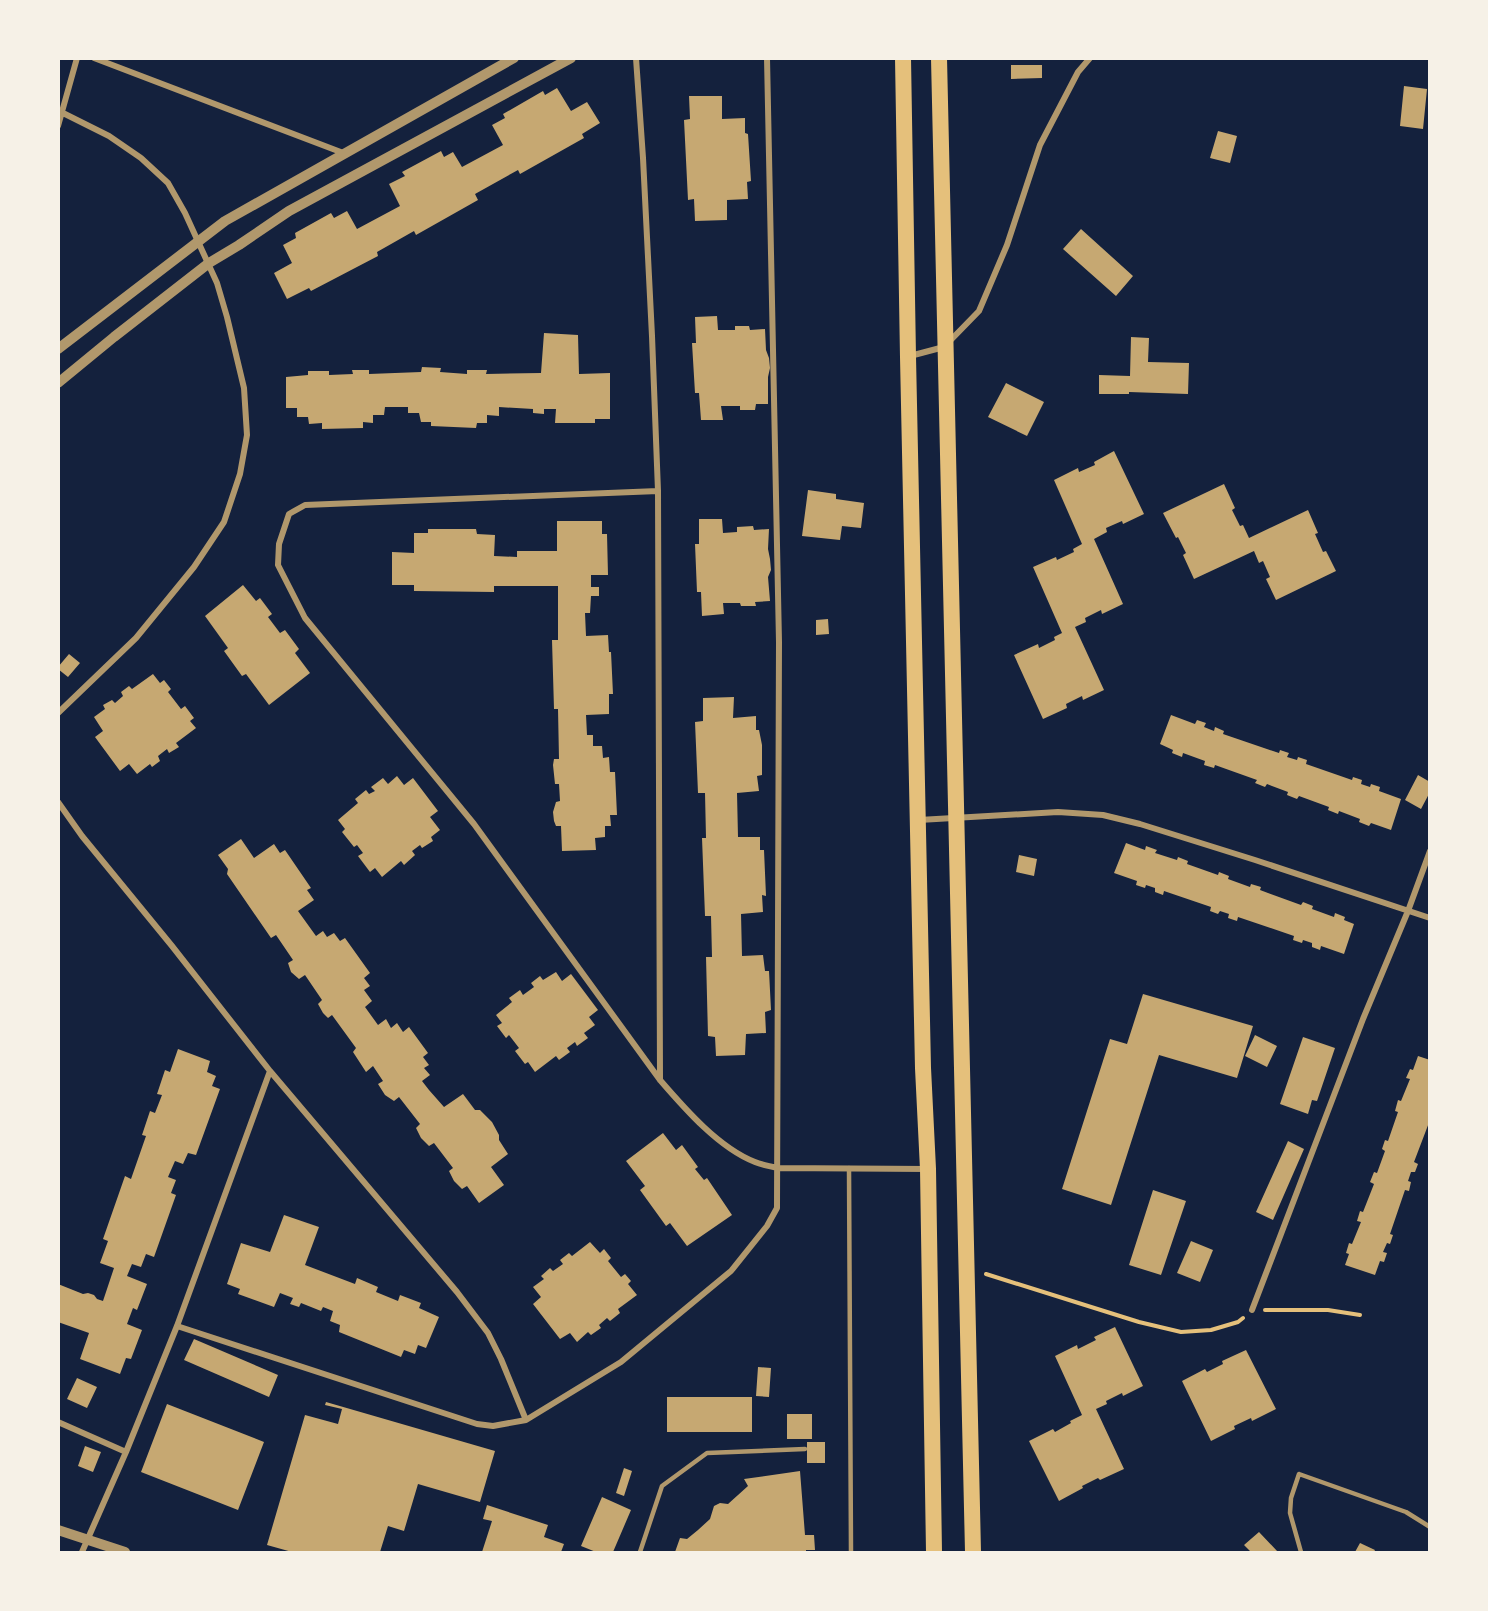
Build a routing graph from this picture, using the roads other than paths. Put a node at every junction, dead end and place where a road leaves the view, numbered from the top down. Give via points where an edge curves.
1 (77, 58) edge
2 (94, 58) edge
3 (514, 58) edge
4 (572, 58) edge
5 (636, 58) edge
6 (767, 58) edge
7 (903, 58) edge
8 (939, 58) edge
9 (1090, 58) edge
10 (63, 113) junction
11 (58, 126) edge
12 (346, 154) junction
13 (198, 242) junction
14 (208, 263) junction
15 (944, 347) junction
16 (58, 349) edge
17 (908, 357) junction
18 (58, 383) edge
19 (658, 491) junction
20 (58, 713) edge
21 (58, 802) edge
22 (956, 818) junction
23 (918, 820) junction
24 (1430, 851) edge
25 (1408, 911) junction
26 (1430, 918) edge
27 (270, 1071) junction
28 (660, 1080) junction
29 (777, 1168) junction
30 (849, 1168) junction
31 (928, 1169) junction
32 (1252, 1310) road end
33 (177, 1326) junction
34 (526, 1420) junction
35 (58, 1422) edge
36 (805, 1449) dead end
37 (126, 1452) junction
38 (1430, 1527) edge
39 (58, 1530) edge
40 (87, 1539) junction
41 (82, 1552) edge
42 (125, 1552) edge
43 (640, 1552) edge
44 (851, 1552) edge
45 (934, 1552) edge
46 (973, 1552) edge
47 (1301, 1552) edge

1 - 10 street
2 - 12 street
3 - 12 street
4 - 14 street via 289,211
5 - 19 street
6 - 29 street via 780,642
7 - 17 highway
8 - 15 highway
9 - 15 street via 1078,72 1040,145 1007,245 979,311
10 - 11 street
10 - 13 street via 110,136 168,183
12 - 13 street via 225,221
13 - 14 street
13 - 16 street
14 - 18 street
14 - 20 street via 227,317 244,388 247,435 240,474 224,522 194,567 136,638
15 - 17 street
15 - 22 highway
17 - 23 highway
19 - 28 street
19 - 28 street via 305,505 289,514 279,544 278,565 305,618 474,824
21 - 27 street
22 - 23 street
22 - 25 street via 1058,812 1102,815 1244,856
22 - 46 highway
23 - 31 highway
24 - 25 street
25 - 26 street
25 - 32 street
27 - 33 street
27 - 34 street via 482,1324
28 - 29 street via 730,1150
29 - 30 street
29 - 34 street via 777,1208 730,1271 621,1362
30 - 31 street
30 - 44 lane
31 - 45 highway
33 - 34 street via 477,1424 493,1426
33 - 37 street
35 - 37 street
36 - 43 lane via 707,1453 662,1486
37 - 40 street
38 - 47 lane via 1406,1512 1299,1474 1290,1513
39 - 40 street
40 - 41 street
40 - 42 street

